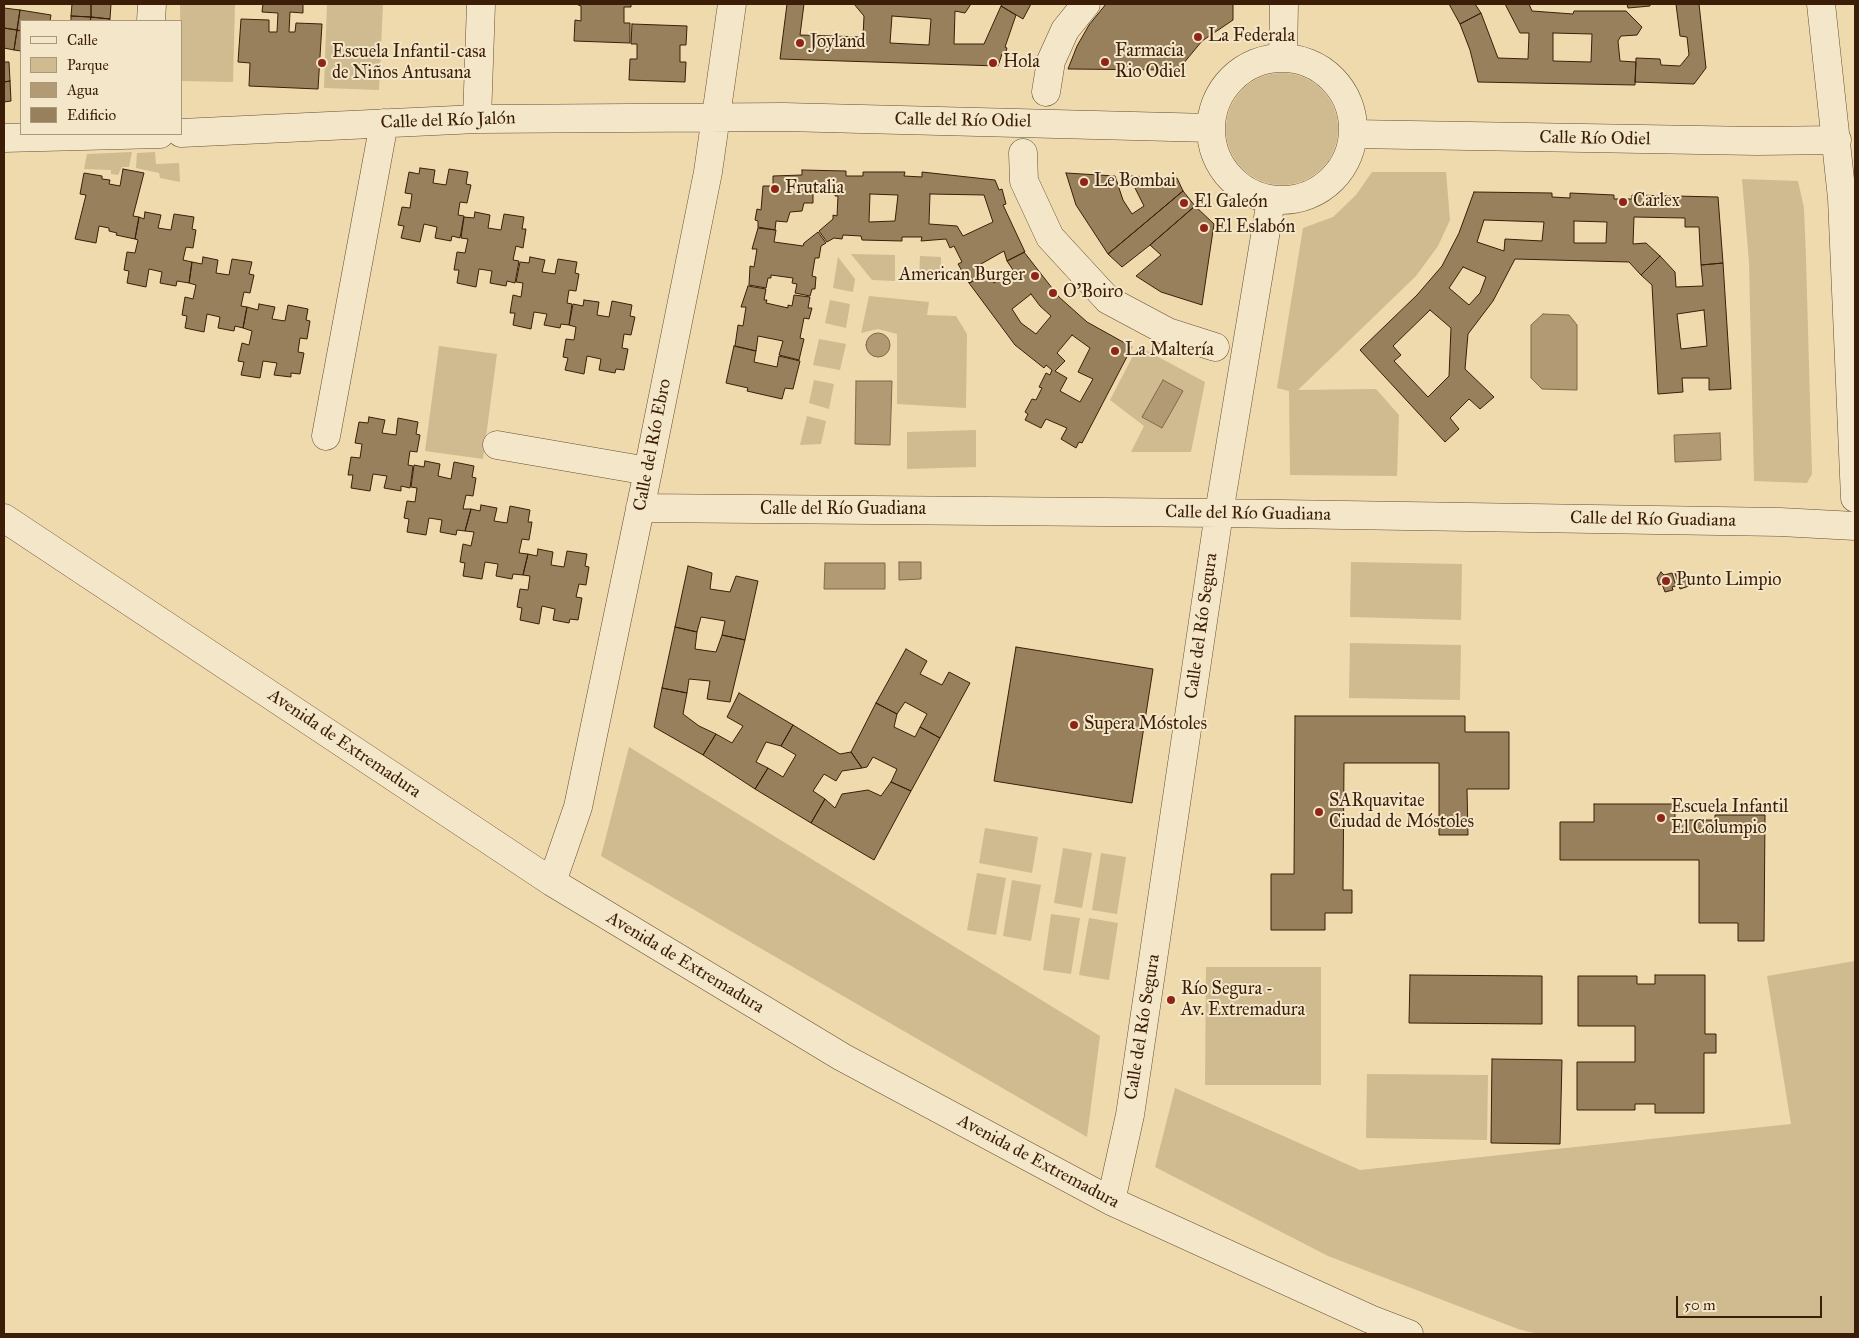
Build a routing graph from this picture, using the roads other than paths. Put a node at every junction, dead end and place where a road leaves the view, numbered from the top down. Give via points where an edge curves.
1 (152, 4) edge
2 (481, 4) edge
3 (732, 4) edge
4 (1086, 4) edge
5 (1284, 4) edge
6 (1821, 4) edge
7 (152, 20) edge
8 (1283, 58) junction
9 (1046, 92) dead end
10 (716, 117) junction
11 (477, 119) junction
12 (384, 123) junction
13 (1211, 128) junction
14 (182, 133) edge
15 (1354, 134) junction
16 (114, 135) edge
17 (4, 138) edge
18 (1837, 140) junction
19 (1023, 153) dead end
20 (1271, 200) junction
21 (1215, 347) dead end
22 (326, 436) dead end
23 (497, 445) dead end
24 (648, 471) junction
25 (1855, 498) edge
26 (640, 508) junction
27 (1218, 513) junction
28 (4, 518) edge
29 (1855, 526) edge
30 (552, 882) junction
31 (1111, 1201) junction
32 (1409, 1334) edge

1 - 7 street
2 - 11 street
3 - 10 street, Calle del Río Ebro
4 - 9 street via 1066,30 1051,61
5 - 8 street
6 - 18 street
8 - 13 street via 1266,59 1242,70 1226,86 1215,105
8 - 15 street via 1305,61 1328,74 1344,93 1351,109
10 - 11 street, Calle del Río Jalón
10 - 13 street, Calle del Río Odiel
10 - 24 street, Calle del Río Ebro via 708,172
11 - 12 street, Calle del Río Jalón
12 - 14 street, Calle del Río Jalón
12 - 22 street
13 - 20 street via 1214,150 1222,168 1243,188
15 - 18 street, Calle Río Odiel
15 - 20 street via 1348,157 1337,175 1316,192 1291,200
16 - 17 street
18 - 25 street
19 - 21 street via 1024,182 1050,237 1108,300 1168,332
20 - 27 street, Calle del Río Segura
23 - 24 street
24 - 26 street, Calle del Río Ebro
26 - 27 street, Calle del Río Guadiana
26 - 30 street, Calle del Río Ebro via 578,807
27 - 29 street, Calle del Río Guadiana
27 - 31 street, Calle del Río Segura via 1130,1116
28 - 30 street, Avenida de Extremadura
30 - 31 street, Avenida de Extremadura via 842,1057
31 - 32 street, Avenida de Extremadura

